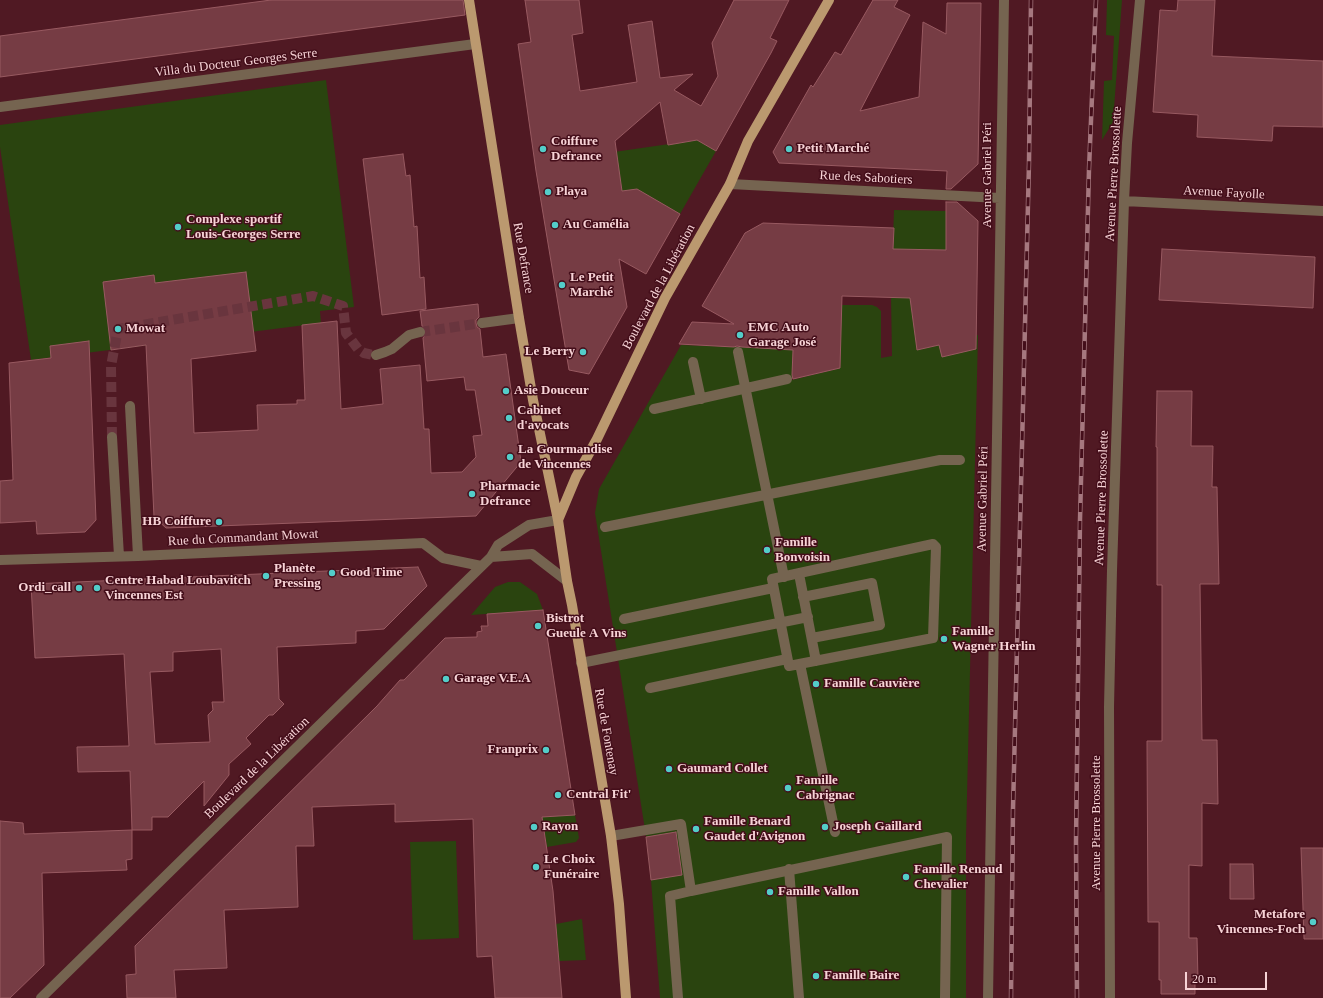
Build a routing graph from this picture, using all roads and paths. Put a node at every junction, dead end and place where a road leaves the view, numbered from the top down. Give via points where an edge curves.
1 (469, 0) edge
2 (829, 0) edge
3 (1004, 0) edge
4 (1140, 0) edge
5 (475, 44) junction
6 (0, 106) edge
7 (730, 184) junction
8 (1000, 198) junction
9 (1124, 201) junction
10 (1323, 211) edge
11 (519, 318) junction
12 (482, 323) tunnel mouth
13 (420, 332) tunnel mouth
14 (738, 352) dead end
15 (376, 355) dead end
16 (693, 362) dead end
17 (787, 379) dead end
18 (745, 389) junction
19 (701, 399) junction
20 (130, 406) dead end
21 (654, 409) dead end
22 (112, 437) tunnel mouth
23 (960, 460) dead end
24 (767, 494) junction
25 (558, 520) junction
26 (605, 527) dead end
27 (118, 556) junction
28 (138, 556) junction
29 (491, 557) junction
30 (0, 560) edge
31 (481, 566) junction
32 (799, 574) junction
33 (784, 577) junction
34 (566, 581) junction
35 (773, 588) junction
36 (804, 597) junction
37 (808, 617) junction
38 (624, 619) dead end
39 (780, 623) junction
40 (812, 638) junction
41 (787, 659) junction
42 (816, 661) junction
43 (582, 663) junction
44 (800, 664) junction
45 (650, 688) dead end
46 (835, 832) dead end
47 (611, 836) junction
48 (789, 869) junction
49 (691, 891) junction
50 (41, 998) edge
51 (626, 998) edge
52 (678, 998) edge
53 (799, 998) edge
54 (945, 998) edge
55 (988, 998) edge
56 (1110, 998) edge

1 - 5 main road, Rue Defrance
2 - 7 main road, Boulevard de la Libération via 748,141
3 - 8 street, Avenue Gabriel Péri
4 - 9 street, Avenue Pierre Brossolette
5 - 6 street, Villa du Docteur Georges Serre
5 - 11 main road, Rue Defrance
7 - 8 street, Rue des Sabotiers
7 - 25 main road, Boulevard de la Libération via 665,298 576,478
8 - 55 street, Avenue Gabriel Péri
9 - 10 street, Avenue Fayolle
9 - 56 street, Avenue Pierre Brossolette via 1110,700
11 - 12 street
11 - 25 main road, Rue Defrance
13 - 15 street via 409,335 385,352
14 - 18 street
16 - 19 street
17 - 18 street
18 - 19 street
18 - 24 street
19 - 21 street
20 - 28 street
22 - 27 street
23 - 24 street via 940,460
24 - 26 street
24 - 33 street
25 - 29 street, Boulevard de la Libération via 529,525 498,545
25 - 34 main road, Rue de Fontenay
27 - 28 street, Rue du Commandant Mowat
27 - 30 street, Rue du Commandant Mowat
28 - 31 street, Rue du Commandant Mowat via 423,543 443,558
29 - 31 street, Boulevard de la Libération
29 - 34 street via 532,554
31 - 50 street, Boulevard de la Libération
32 - 33 street
32 - 36 street
32 - 42 street via 933,544 936,547 933,638
33 - 35 street via 772,579
34 - 43 main road, Rue de Fontenay
35 - 38 street
35 - 39 street
36 - 37 street
36 - 40 street via 872,583 880,625
37 - 39 street
37 - 40 street
39 - 41 street
39 - 43 street
40 - 42 street
41 - 44 street via 788,666
41 - 45 street
42 - 44 street
43 - 47 main road, Rue de Fontenay
44 - 46 street
47 - 49 street via 681,824
47 - 51 main road, Rue de Fontenay via 620,904
48 - 49 street
48 - 53 street
48 - 54 street via 947,837
49 - 52 street via 670,896

